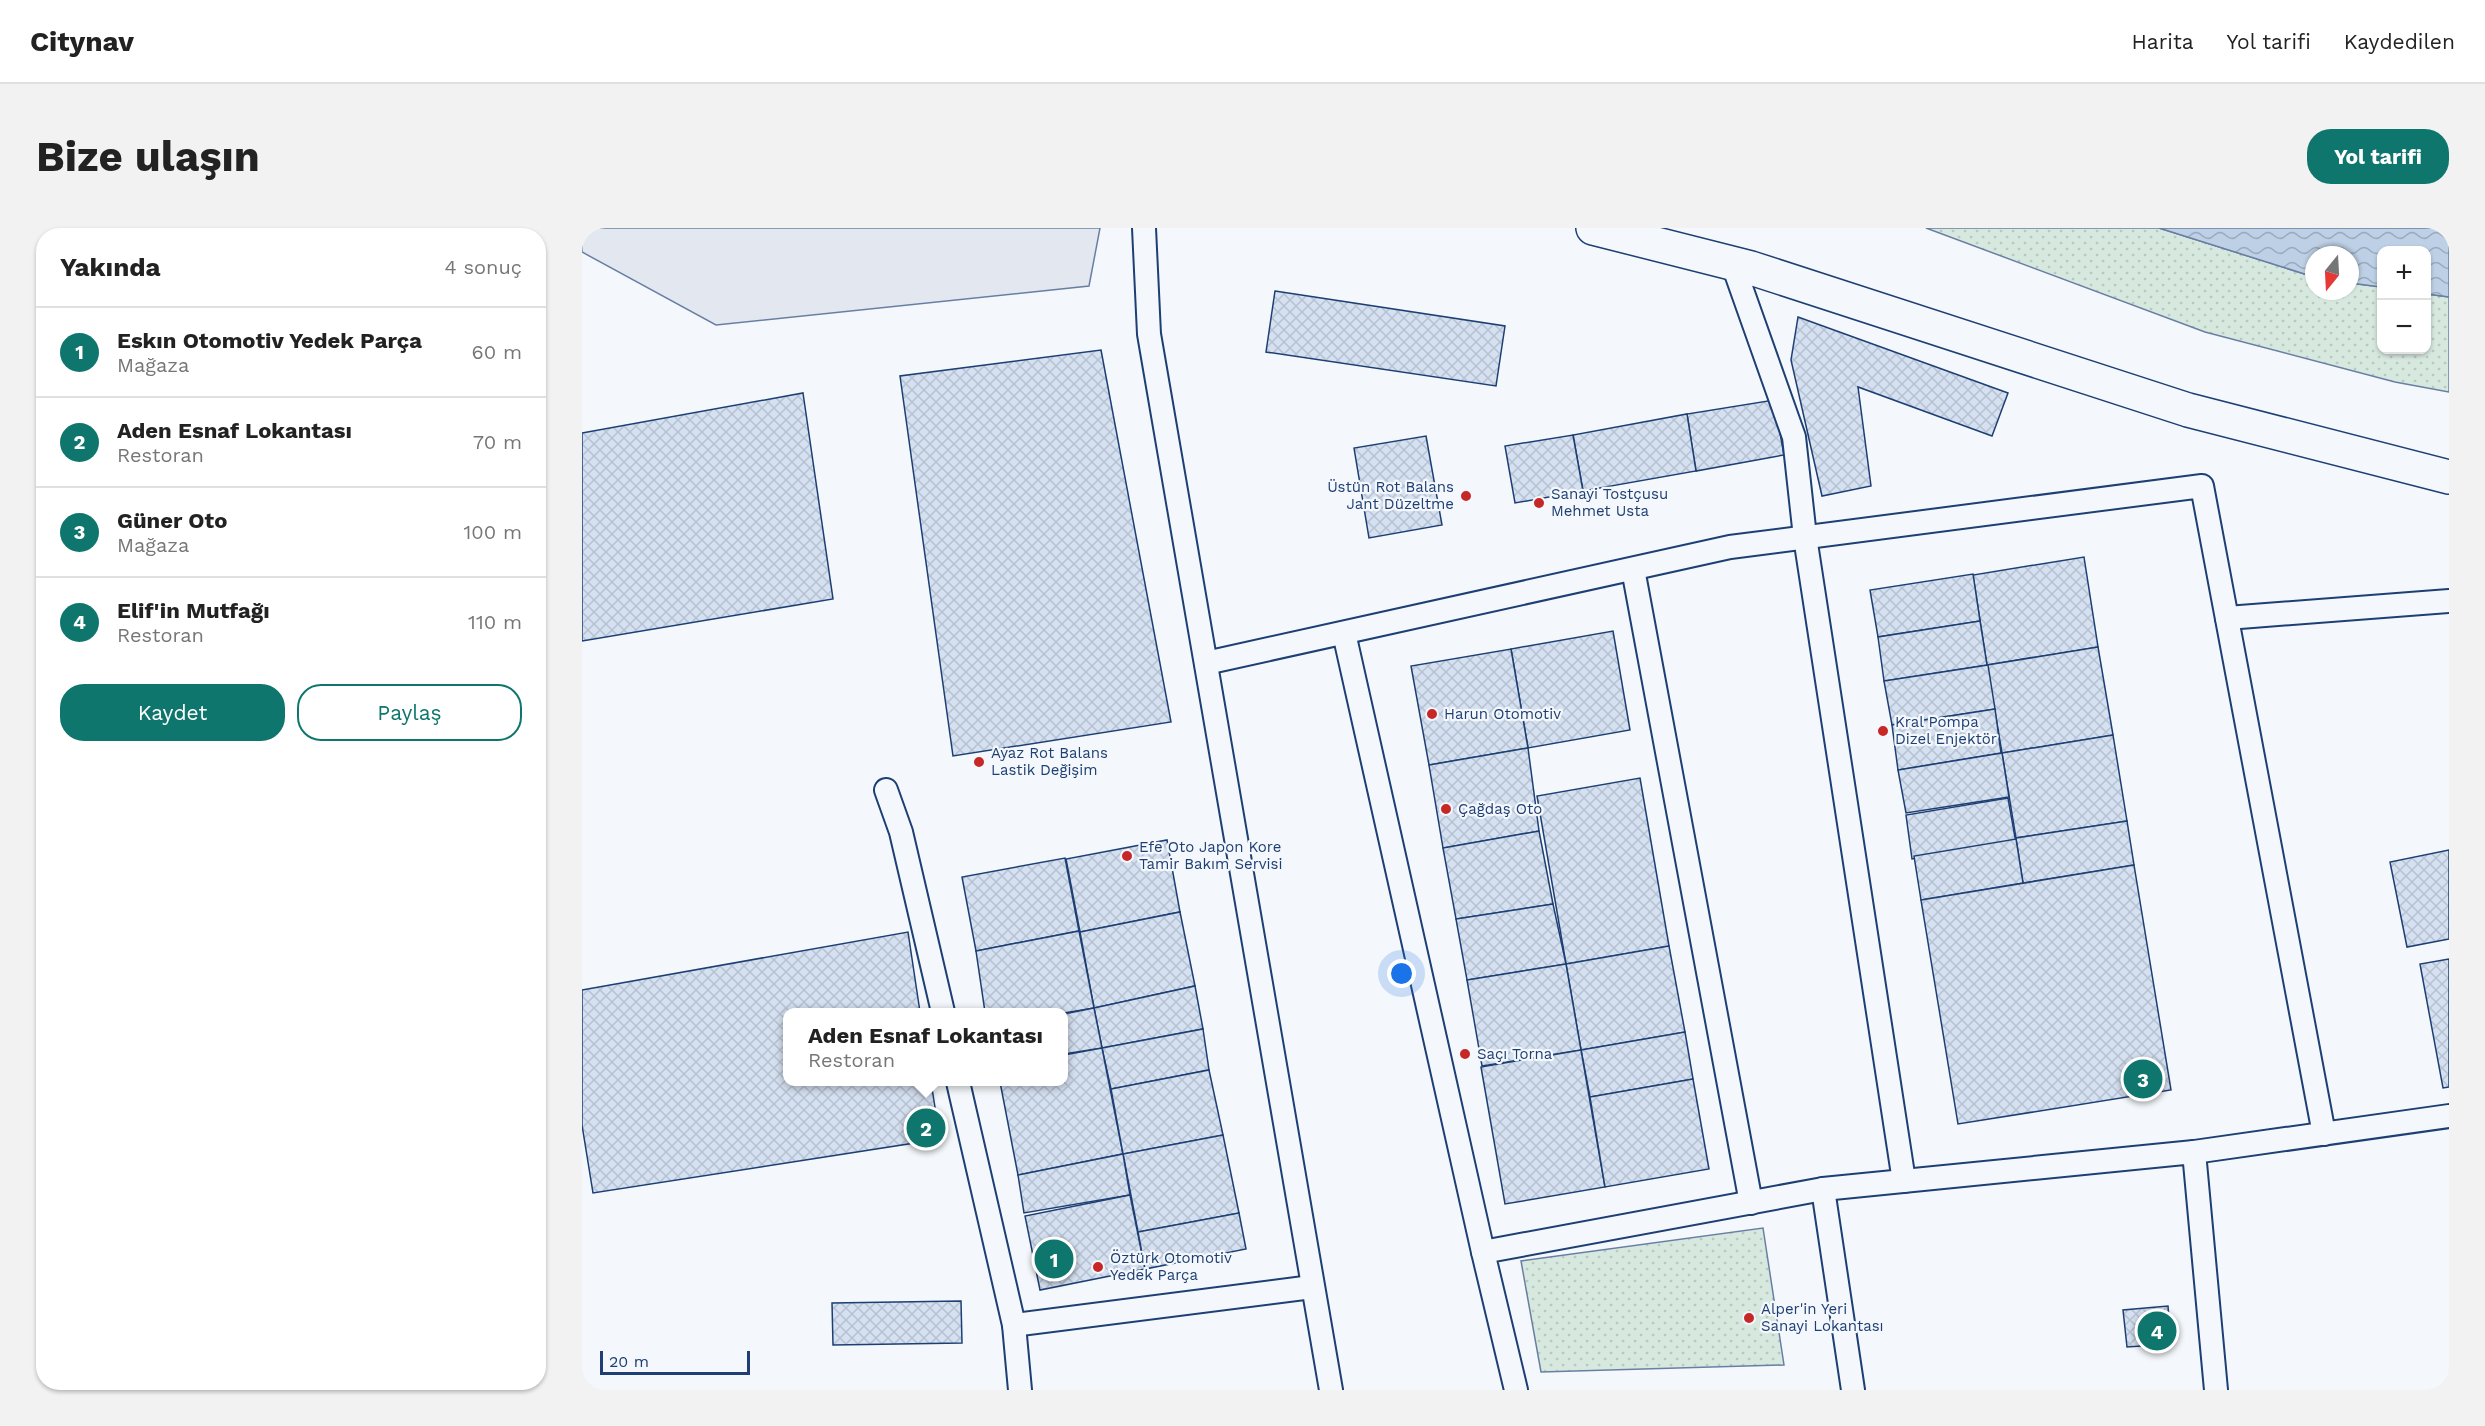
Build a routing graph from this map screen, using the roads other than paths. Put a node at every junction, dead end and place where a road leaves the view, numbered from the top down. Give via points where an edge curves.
1 (1144, 228) edge
2 (1593, 228) edge
3 (1732, 262) junction
4 (2449, 477) edge
5 (1805, 537) junction
6 (1633, 569) junction
7 (2449, 601) edge
8 (2227, 618) junction
9 (1344, 633) junction
10 (1206, 663) junction
11 (886, 790) dead end
12 (942, 1008) edge
13 (959, 1086) edge
14 (2449, 1116) edge
15 (2324, 1134) junction
16 (2194, 1152) junction
17 (1904, 1181) junction
18 (1824, 1189) junction
19 (1751, 1203) junction
20 (1483, 1252) junction
21 (1312, 1287) junction
22 (1014, 1325) junction
23 (1020, 1390) edge
24 (1331, 1390) edge
25 (1516, 1390) edge
26 (1853, 1390) edge
27 (2216, 1390) edge

1 - 10 lane via 1149,334
2 - 3 street
3 - 4 street via 2188,411
3 - 5 lane via 1794,437
5 - 6 lane via 1730,547
5 - 8 lane via 2202,486
5 - 17 lane
6 - 9 lane
6 - 19 lane
7 - 8 lane
8 - 15 lane
9 - 10 lane
9 - 20 lane
10 - 21 lane
11 - 12 lane via 901,832
13 - 22 lane
14 - 15 lane
15 - 16 lane
16 - 17 lane
16 - 27 lane
17 - 18 lane
18 - 19 lane
18 - 26 lane
19 - 20 lane
20 - 25 lane
21 - 22 lane
21 - 24 lane
22 - 23 lane

